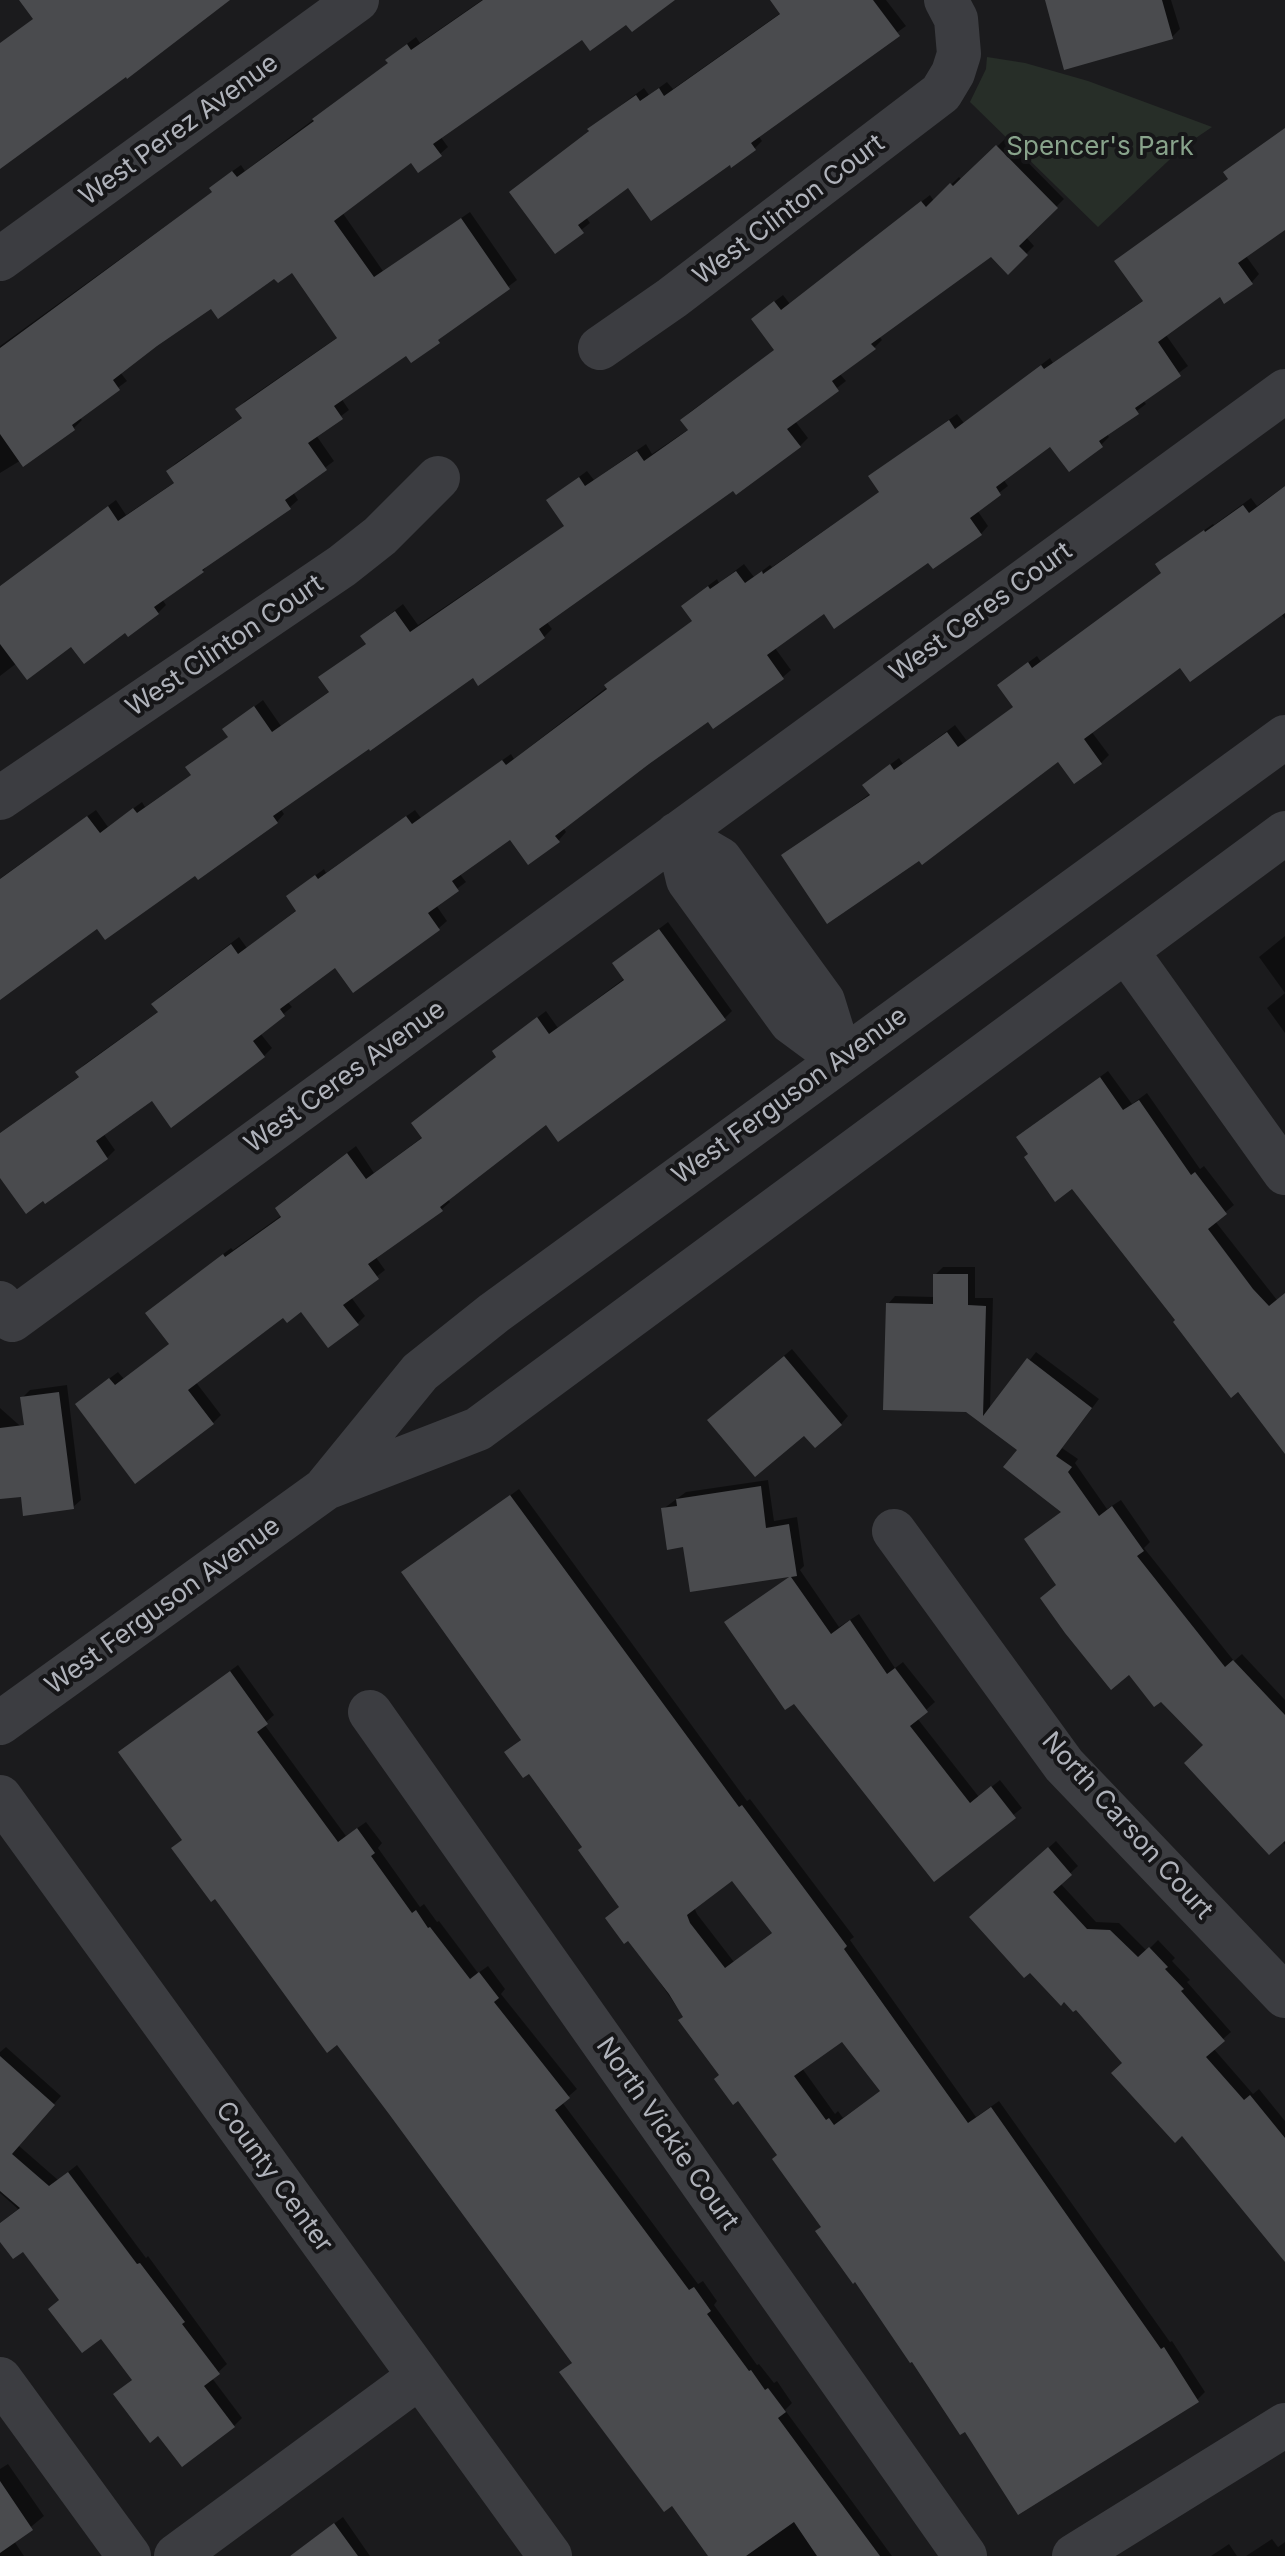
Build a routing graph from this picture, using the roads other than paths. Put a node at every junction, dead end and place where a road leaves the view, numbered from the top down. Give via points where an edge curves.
1 (357, 0) edge
2 (946, 0) edge
3 (0, 259) edge
4 (600, 348) dead end
5 (1285, 391) edge
6 (438, 478) dead end
7 (1285, 737) edge
8 (0, 798) edge
9 (1285, 833) edge
10 (677, 834) junction
11 (1127, 952) junction
12 (841, 1059) junction
13 (1285, 1173) edge
14 (6, 1312) edge
15 (326, 1488) junction
16 (894, 1531) dead end
17 (370, 1712) dead end
18 (0, 1723) edge
19 (0, 1797) edge
20 (1285, 1996) edge
21 (419, 2377) junction
22 (0, 2379) edge
23 (1285, 2425) edge
24 (129, 2556) edge
25 (176, 2556) edge
26 (550, 2556) edge
27 (965, 2556) edge
28 (1074, 2556) edge

1 - 3 street, West Perez Avenue
2 - 4 street, West Clinton Court via 956,19 959,54 941,93
5 - 10 street, West Ceres Court
6 - 8 street, West Clinton Court via 342,566
7 - 12 street, West Ferguson Avenue
9 - 11 street, West Ferguson Avenue
10 - 12 street via 720,859 729,871 823,1001
10 - 14 street, West Ceres Avenue
11 - 13 street
11 - 15 street, West Ferguson Avenue via 478,1429
12 - 15 street, West Ferguson Avenue via 420,1372
15 - 18 street, West Ferguson Avenue
16 - 20 street, North Carson Court via 1064,1765
17 - 27 street, North Vickie Court
19 - 21 street, County Center
21 - 25 street
21 - 26 street, County Center
22 - 24 street
23 - 28 street

